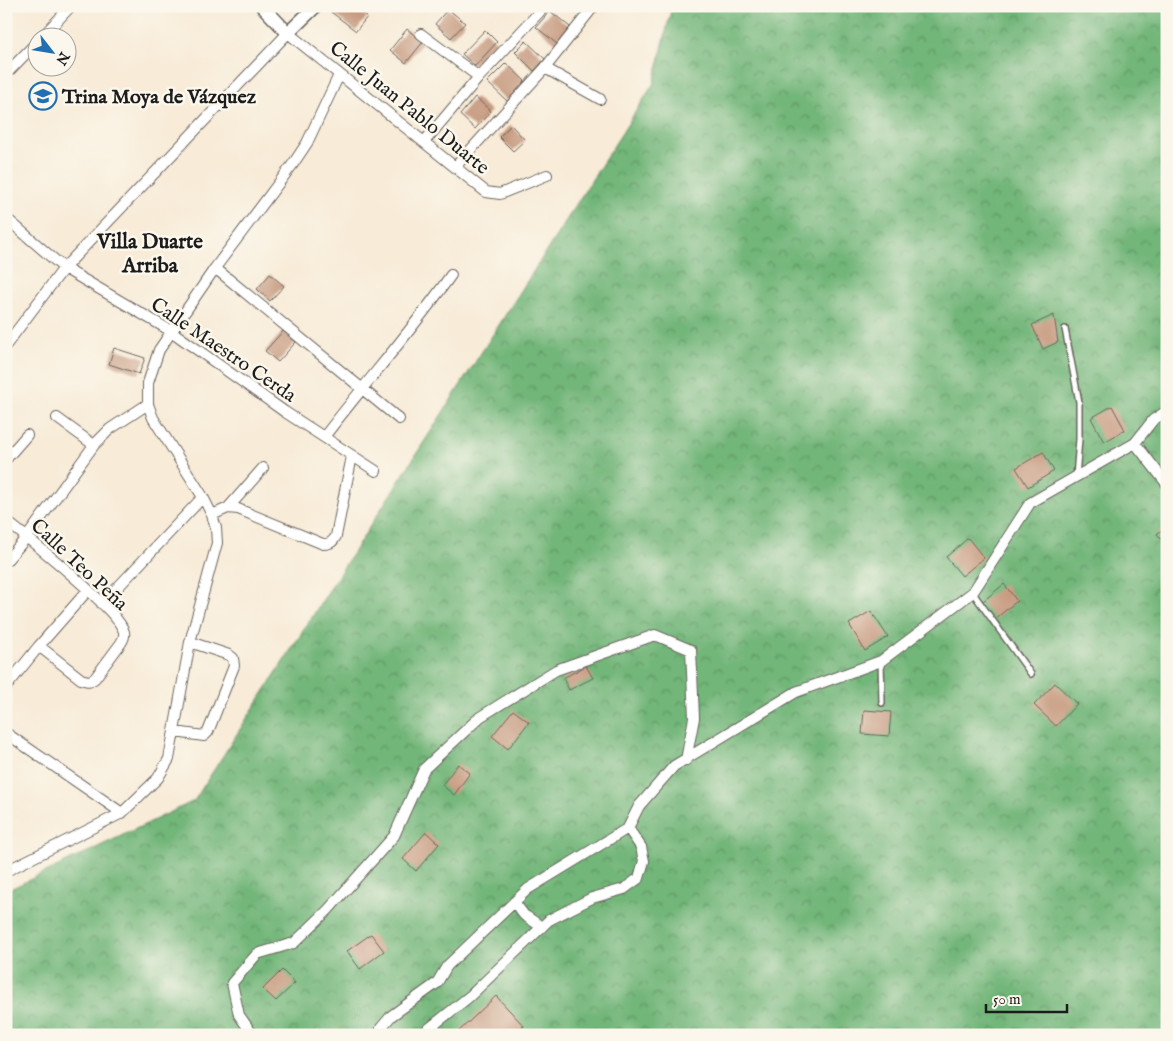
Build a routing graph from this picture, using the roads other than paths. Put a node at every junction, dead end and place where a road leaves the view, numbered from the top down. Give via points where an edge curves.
1 (71, 6) edge
2 (262, 6) edge
3 (316, 6) edge
4 (545, 6) edge
5 (594, 6) edge
6 (50, 28) edge
7 (288, 33) junction
8 (421, 34) dead end
9 (28, 51) edge
10 (545, 68) junction
11 (6, 74) edge
12 (340, 75) junction
13 (479, 76) junction
14 (600, 99) dead end
15 (424, 142) junction
16 (455, 167) junction
17 (548, 175) dead end
18 (6, 218) edge
19 (64, 268) junction
20 (215, 268) junction
21 (451, 275) dead end
22 (1065, 329) dead end
23 (171, 331) junction
24 (6, 345) edge
25 (362, 387) junction
26 (148, 404) junction
27 (1167, 411) edge
28 (57, 418) dead end
29 (399, 419) dead end
30 (27, 435) dead end
31 (324, 437) junction
32 (1135, 443) junction
33 (94, 445) junction
34 (352, 456) junction
35 (6, 459) edge
36 (263, 468) dead end
37 (376, 471) dead end
38 (1076, 477) junction
39 (1167, 484) edge
40 (203, 497) junction
41 (228, 508) junction
42 (212, 515) junction
43 (6, 520) edge
44 (27, 538) junction
45 (6, 561) edge
46 (88, 590) junction
47 (973, 592) junction
48 (102, 604) junction
49 (190, 642) junction
50 (39, 646) junction
51 (881, 661) junction
52 (1031, 674) dead end
53 (6, 687) edge
54 (882, 703) dead end
55 (175, 732) junction
56 (6, 733) edge
57 (686, 760) junction
58 (122, 813) junction
59 (628, 828) junction
60 (6, 871) edge
61 (514, 902) junction
62 (542, 927) junction
63 (253, 1035) edge
64 (381, 1035) edge
65 (421, 1035) edge

1 - 6 street
2 - 7 street, Calle Juan Pablo Duarte
3 - 7 street
4 - 13 street
5 - 10 street
7 - 12 street, Calle Juan Pablo Duarte
7 - 19 street
8 - 13 street
9 - 11 street
10 - 14 street
10 - 16 street
12 - 15 street, Calle Juan Pablo Duarte
12 - 20 street via 294,164
13 - 15 street
15 - 16 street, Calle Juan Pablo Duarte
16 - 17 street, Calle Juan Pablo Duarte via 493,194
18 - 19 street, Calle Maestro Cerda
19 - 23 street, Calle Maestro Cerda
19 - 24 street
20 - 23 street
20 - 25 street
21 - 25 street via 401,343
22 - 38 lane via 1080,402
23 - 26 street via 153,367 148,383
23 - 31 street, Calle Maestro Cerda
25 - 29 street
25 - 31 street
26 - 33 street
26 - 40 street via 160,432
27 - 32 street via 1153,420
28 - 33 street
30 - 35 street
31 - 34 street, Calle Maestro Cerda
32 - 38 street
32 - 39 street
33 - 44 street
34 - 37 street, Calle Maestro Cerda
34 - 41 street via 336,536 328,544 248,512
36 - 41 street
38 - 47 street via 1030,503
40 - 42 street
40 - 48 street
41 - 42 street
42 - 49 street via 217,543
43 - 44 street, Calle Teo Peña
44 - 45 street
44 - 46 street, Calle Teo Peña
46 - 48 street, Calle Teo Peña
46 - 50 street
47 - 51 street
47 - 52 lane
48 - 50 street, Calle Teo Peña via 122,628 124,638 92,681 81,679
49 - 55 street
49 - 55 street via 229,655 234,666 208,732 204,736
50 - 53 street
51 - 54 lane
51 - 57 street via 796,692
55 - 58 street via 170,759 158,778
56 - 58 street
57 - 59 street via 674,766 639,806
57 - 63 street via 694,718 691,650 656,635 556,670 480,717 424,769 394,836 328,910 294,943 257,954 232,983 239,1015
58 - 60 street
59 - 61 street via 528,888
59 - 62 street via 641,847 644,861 639,878 624,889 592,898 549,920
61 - 62 street via 524,916
61 - 64 street via 446,966 436,982 391,1016 381,1028
62 - 65 street via 470,996

